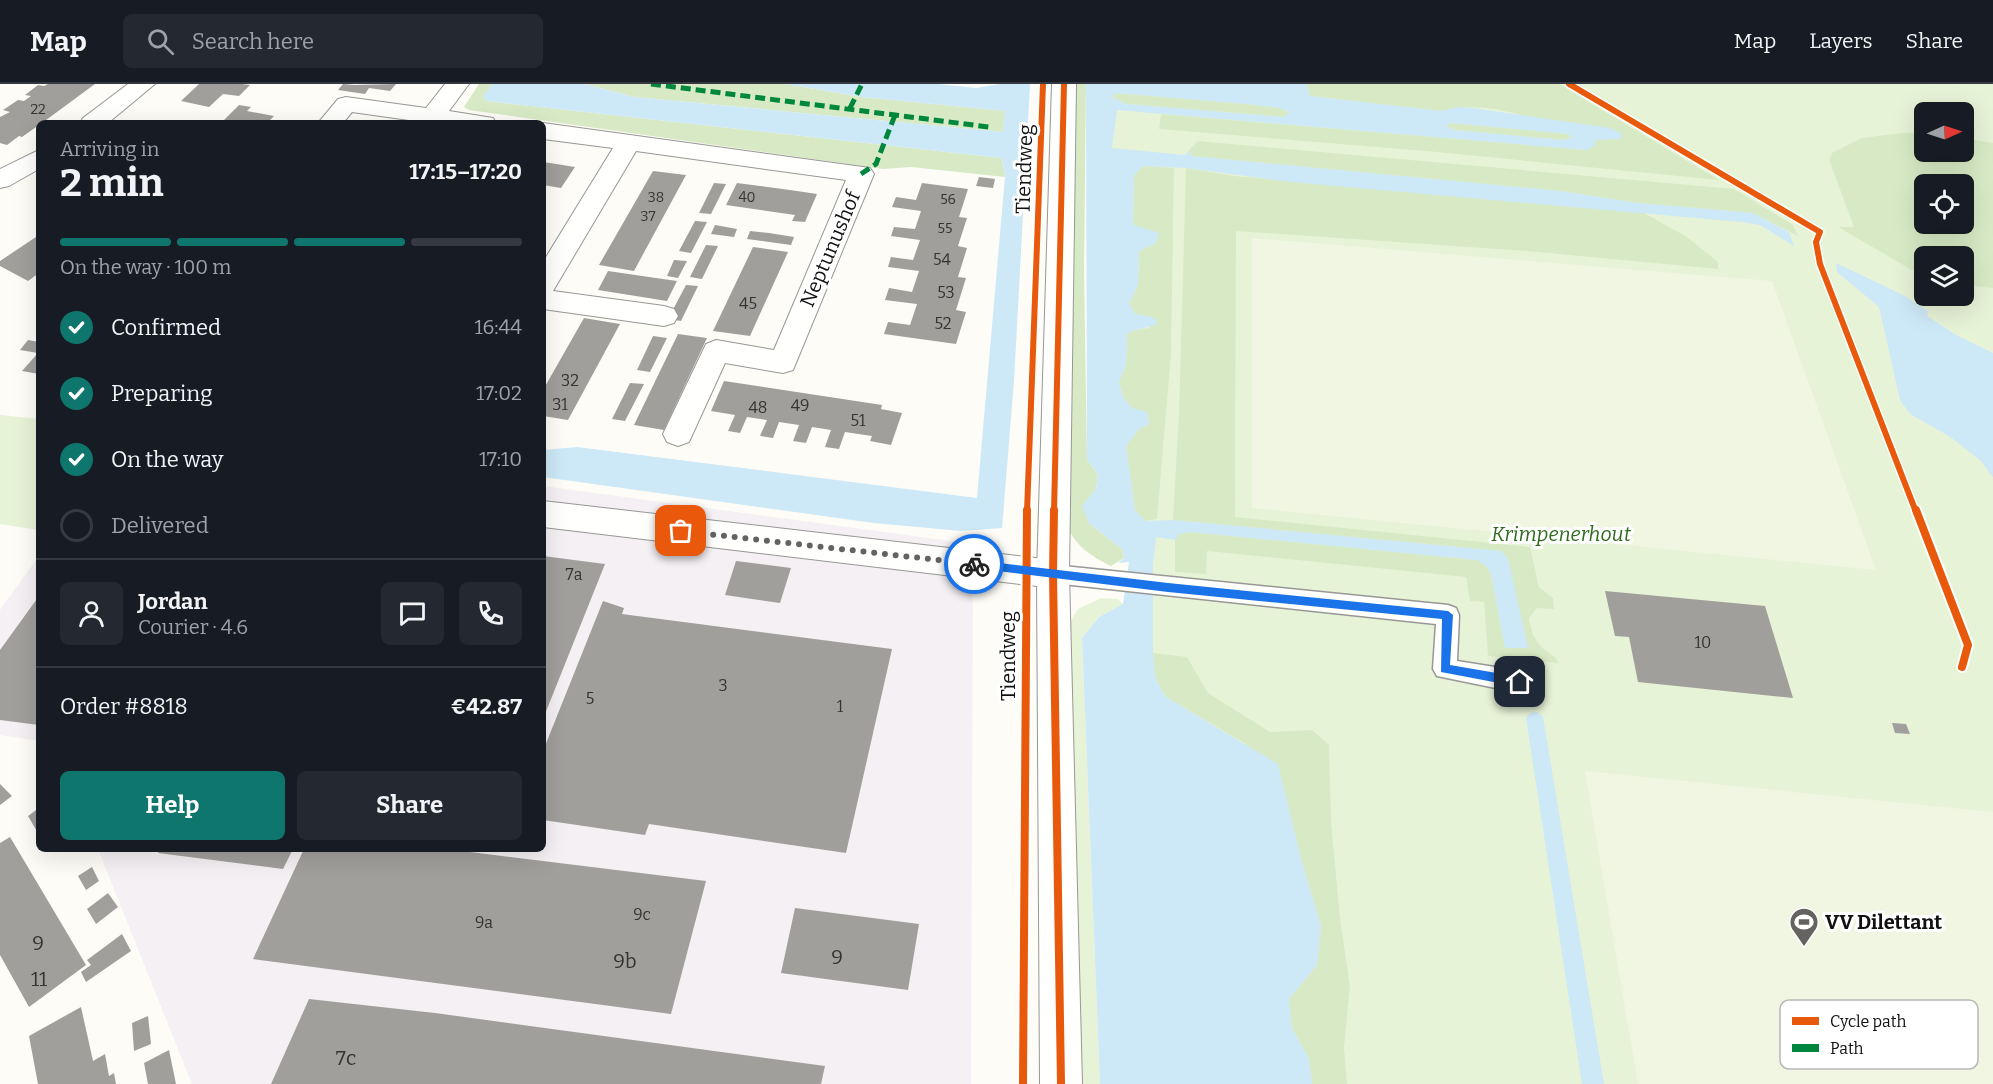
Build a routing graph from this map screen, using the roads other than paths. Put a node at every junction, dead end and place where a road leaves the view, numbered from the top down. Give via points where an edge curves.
1 (143, 84) edge
2 (457, 84) edge
3 (1064, 84) edge
4 (432, 116) junction
5 (96, 120) edge
6 (333, 120) edge
7 (462, 120) edge
8 (546, 131) edge
9 (629, 142) junction
10 (36, 160) edge
11 (0, 180) edge
12 (546, 280) edge
13 (546, 299) edge
14 (664, 316) dead end
15 (678, 434) dead end
16 (546, 514) edge
17 (1053, 574) junction
18 (1520, 682) dead end
19 (1061, 1084) edge

1 - 5 street
2 - 4 street
3 - 17 street, Tiendweg
4 - 6 street via 346,104
4 - 7 street
8 - 9 street, Neptunushof
9 - 12 street
9 - 15 street, Neptunushof via 861,174 783,362 716,351
10 - 11 street
13 - 14 street
16 - 17 street
17 - 18 lane via 1448,615 1445,669
17 - 19 street, Tiendweg

